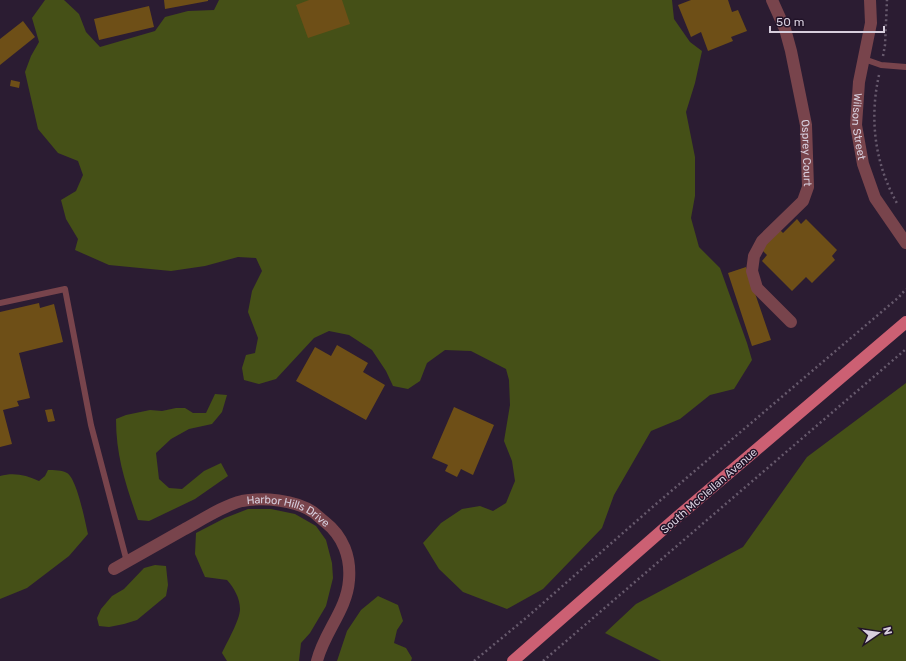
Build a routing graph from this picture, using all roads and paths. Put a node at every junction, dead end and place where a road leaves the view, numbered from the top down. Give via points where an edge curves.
1 (772, 0) edge
2 (870, 0) edge
3 (887, 0) edge
4 (864, 58) junction
5 (881, 64) junction
6 (906, 67) edge
7 (899, 206) dead end
8 (906, 243) edge
9 (906, 289) edge
10 (0, 303) edge
11 (791, 322) dead end
12 (906, 322) edge
13 (906, 349) edge
14 (127, 562) junction
15 (114, 569) dead end
16 (317, 661) edge
17 (474, 661) edge
18 (512, 661) edge
19 (543, 661) edge

1 - 11 street, Osprey Court via 785,29 806,125 808,186 803,201 762,241 754,256 752,272 757,288
2 - 4 street, Wilson Street via 871,23
3 - 5 path via 885,45
4 - 5 lane
4 - 8 street, Wilson Street via 859,82 856,125 863,164 875,198
5 - 6 lane
5 - 7 path via 876,84 873,124 884,177
9 - 17 path
10 - 14 lane via 65,289 91,425
12 - 18 main road, South McClellan Avenue
13 - 19 path
14 - 15 street, Harbor Hills Drive
14 - 16 street, Harbor Hills Drive via 219,510 241,501 267,499 293,504 312,512 338,536 349,559 349,581 344,605 324,640

